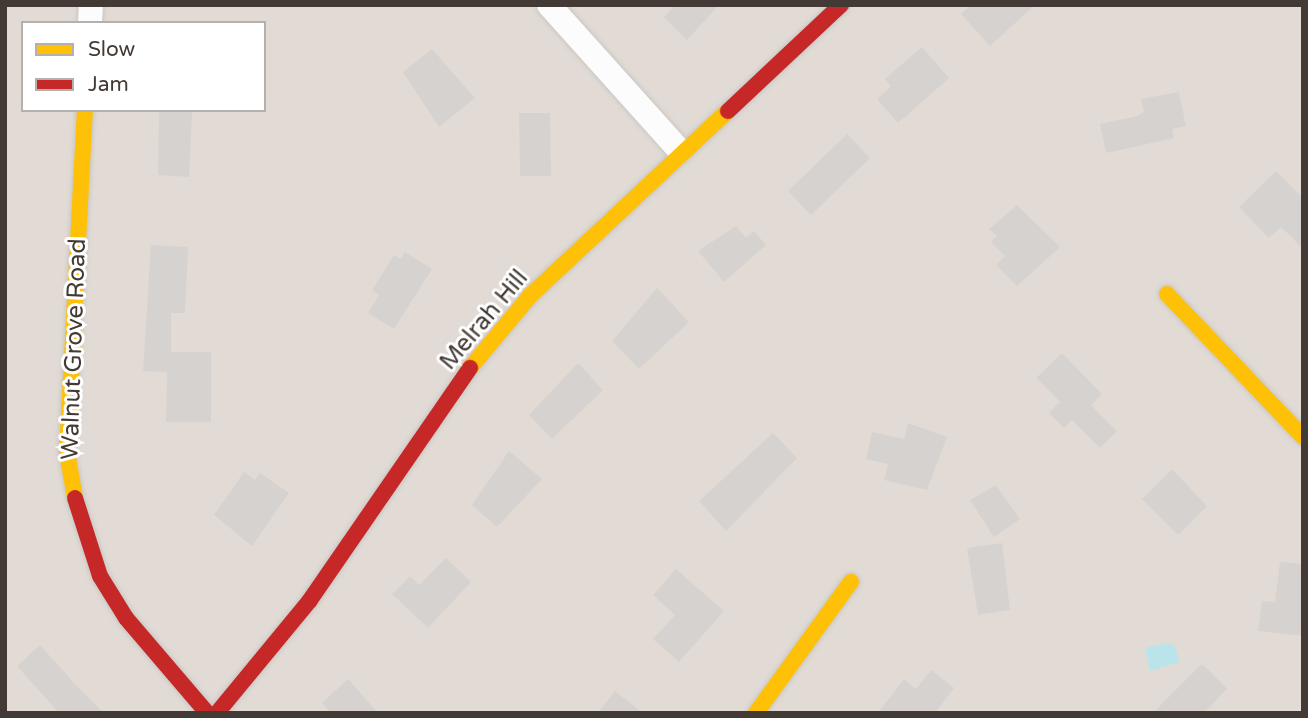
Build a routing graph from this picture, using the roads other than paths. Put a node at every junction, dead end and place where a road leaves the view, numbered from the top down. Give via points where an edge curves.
1 (549, 5) edge
2 (841, 5) edge
3 (85, 112) edge
4 (679, 150) junction
5 (1167, 294) dead end
6 (1303, 437) edge
7 (851, 582) dead end
8 (207, 713) edge
9 (217, 713) edge
10 (756, 713) edge

1 - 4 street
2 - 4 street, Melrah Hill
3 - 8 street, Walnut Grove Road via 68,452 72,490 100,576 126,618
4 - 9 street, Melrah Hill via 530,296 474,362 310,600
5 - 6 street
7 - 10 street

